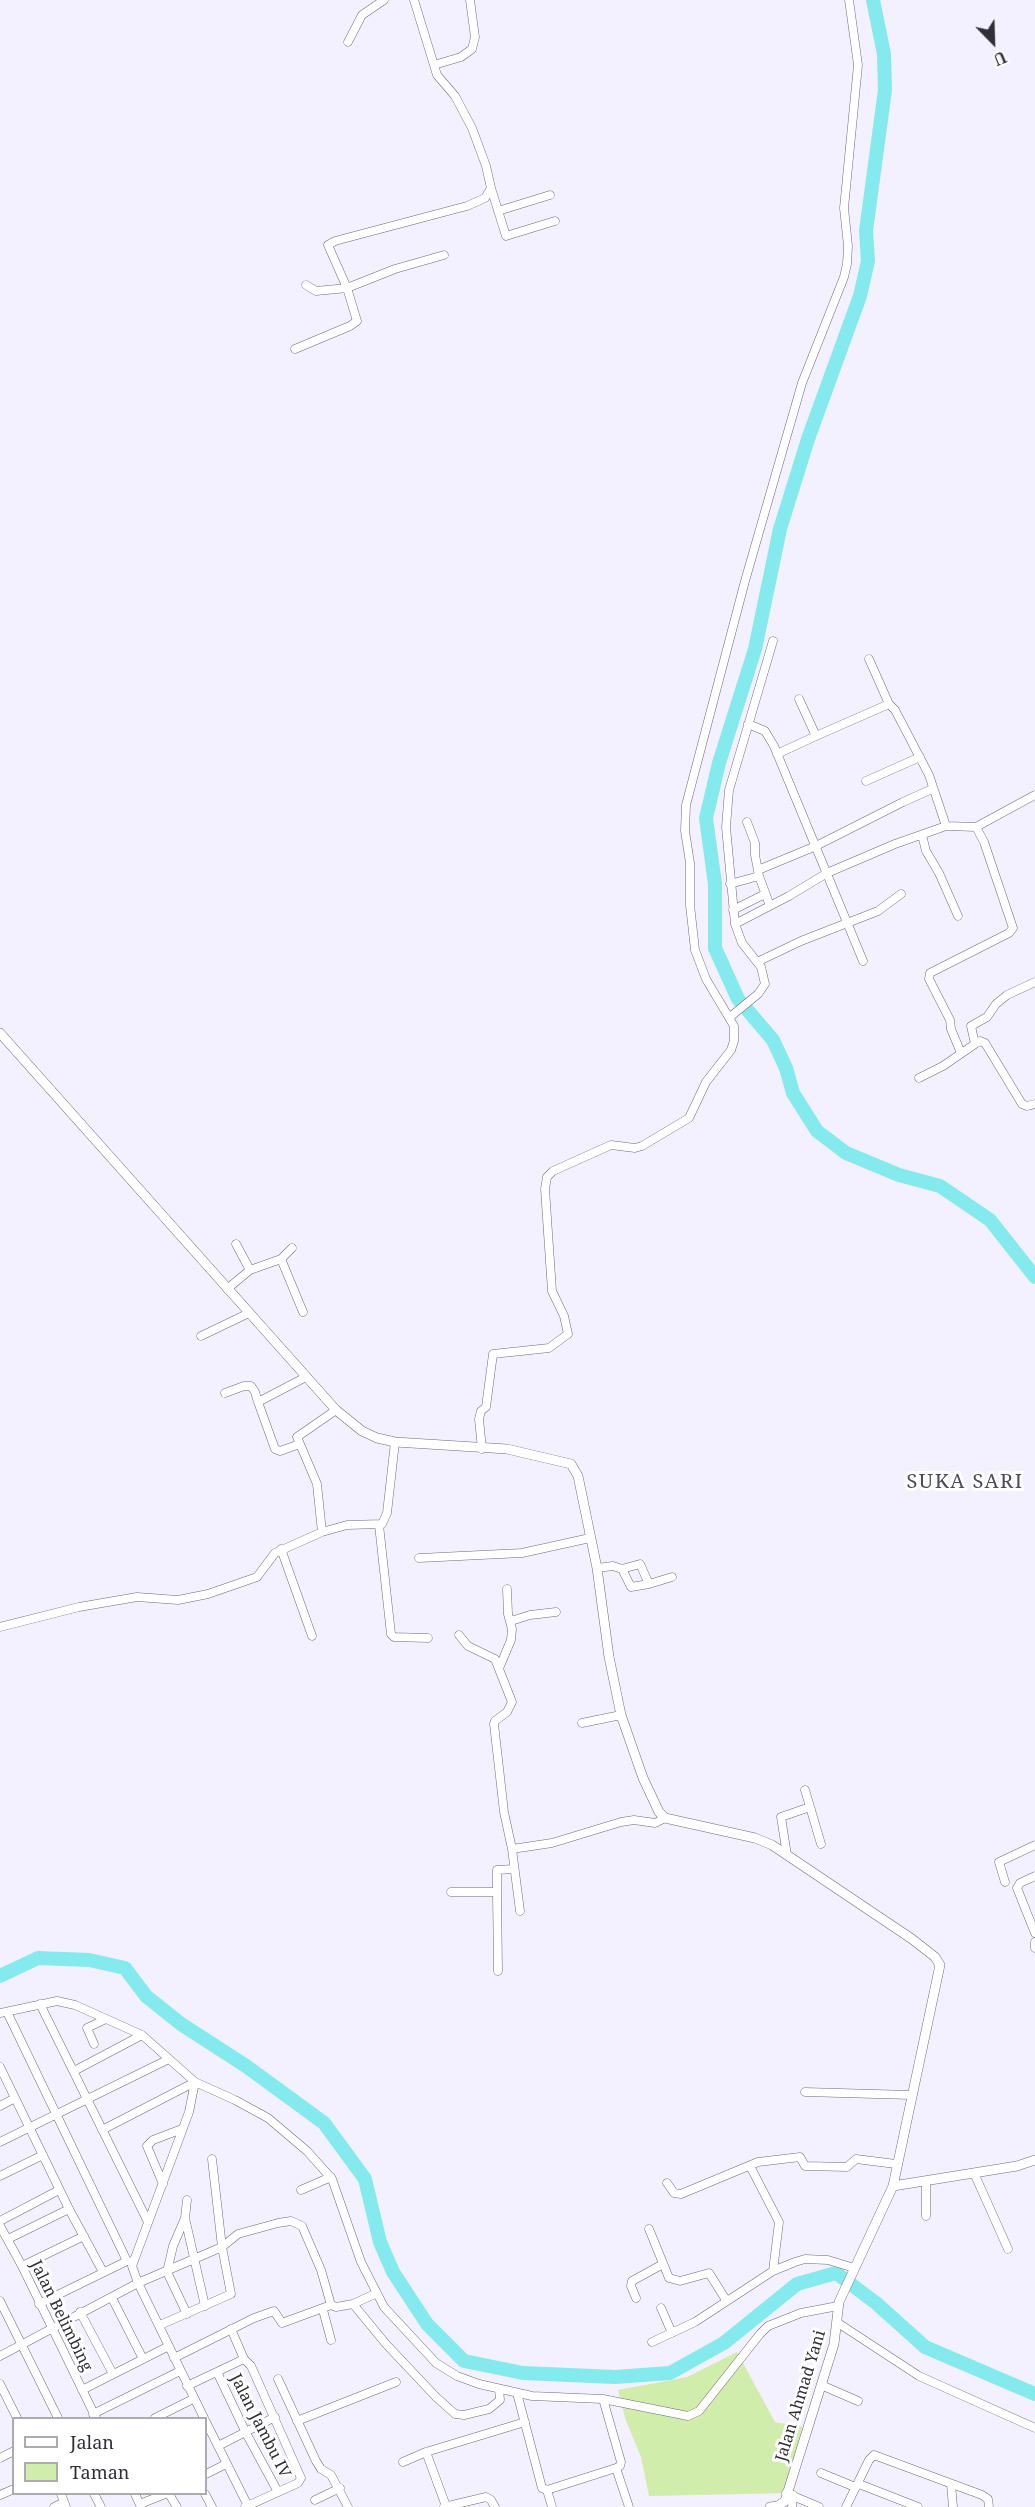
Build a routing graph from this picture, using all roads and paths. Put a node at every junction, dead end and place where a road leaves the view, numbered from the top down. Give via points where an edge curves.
1 (384, 0) edge
2 (414, 0) edge
3 (470, 0) edge
4 (849, 0) edge
5 (348, 42) dead end
6 (434, 65) junction
7 (491, 188) junction
8 (550, 195) dead end
9 (498, 211) junction
10 (555, 221) dead end
11 (444, 255) dead end
12 (306, 285) dead end
13 (347, 288) junction
14 (295, 349) dead end
15 (773, 641) dead end
16 (868, 659) dead end
17 (799, 699) dead end
18 (889, 704) junction
19 (748, 724) junction
20 (816, 736) junction
21 (777, 754) junction
22 (920, 757) junction
23 (866, 781) dead end
24 (932, 789) junction
25 (1035, 795) edge
26 (747, 822) dead end
27 (946, 826) junction
28 (976, 826) junction
29 (922, 835) junction
30 (816, 846) junction
31 (759, 873) junction
32 (827, 873) junction
33 (730, 884) junction
34 (765, 894) junction
35 (901, 894) dead end
36 (770, 906) junction
37 (733, 910) junction
38 (958, 916) dead end
39 (847, 921) junction
40 (735, 924) junction
41 (863, 961) dead end
42 (757, 962) junction
43 (1035, 982) edge
44 (733, 1014) junction
45 (0, 1034) edge
46 (975, 1044) junction
47 (961, 1053) junction
48 (919, 1078) dead end
49 (1035, 1104) edge
50 (236, 1244) dead end
51 (292, 1248) dead end
52 (281, 1259) junction
53 (250, 1270) junction
54 (227, 1289) junction
55 (303, 1312) dead end
56 (249, 1313) junction
57 (201, 1336) dead end
58 (306, 1377) junction
59 (225, 1394) dead end
60 (258, 1402) junction
61 (336, 1410) junction
62 (395, 1442) junction
63 (300, 1444) junction
64 (482, 1449) junction
65 (379, 1525) junction
66 (322, 1532) junction
67 (591, 1538) junction
68 (281, 1549) junction
69 (419, 1558) dead end
70 (597, 1568) junction
71 (622, 1569) junction
72 (672, 1577) dead end
73 (649, 1584) junction
74 (507, 1589) dead end
75 (556, 1612) dead end
76 (511, 1621) junction
77 (0, 1627) edge
78 (459, 1635) dead end
79 (312, 1636) dead end
80 (428, 1638) dead end
81 (500, 1666) junction
82 (621, 1714) junction
83 (582, 1723) dead end
84 (805, 1790) dead end
85 (810, 1807) junction
86 (665, 1818) junction
87 (821, 1844) dead end
88 (1035, 1845) edge
89 (512, 1849) junction
90 (787, 1855) junction
91 (514, 1869) junction
92 (1035, 1876) edge
93 (1005, 1882) dead end
94 (451, 1892) dead end
95 (497, 1892) junction
96 (520, 1911) dead end
97 (1031, 1911) edge
98 (1035, 1933) edge
99 (1035, 1942) edge
100 (1035, 1948) edge
101 (498, 1971) dead end
102 (40, 2004) junction
103 (3, 2012) edge
104 (106, 2019) junction
105 (142, 2035) junction
106 (94, 2044) dead end
107 (170, 2059) junction
108 (0, 2067) edge
109 (74, 2071) junction
110 (195, 2082) junction
111 (805, 2092) dead end
112 (911, 2095) junction
113 (15, 2098) junction
114 (87, 2098) junction
115 (0, 2106) edge
116 (56, 2114) junction
117 (30, 2127) junction
118 (182, 2129) junction
119 (102, 2130) junction
120 (0, 2142) edge
121 (43, 2155) junction
122 (212, 2159) dead end
123 (1035, 2160) edge
124 (896, 2164) junction
125 (750, 2166) junction
126 (974, 2173) junction
127 (0, 2176) edge
128 (331, 2177) junction
129 (926, 2181) junction
130 (667, 2183) dead end
131 (163, 2184) junction
132 (892, 2186) junction
133 (59, 2190) junction
134 (301, 2190) dead end
135 (187, 2200) dead end
136 (69, 2209) junction
137 (926, 2216) dead end
138 (185, 2218) junction
139 (148, 2222) junction
140 (0, 2225) edge
141 (649, 2229) dead end
142 (84, 2236) junction
143 (8, 2239) junction
144 (222, 2247) junction
145 (1008, 2249) dead end
146 (194, 2259) junction
147 (130, 2262) junction
148 (663, 2264) junction
149 (22, 2266) junction
150 (773, 2271) junction
151 (853, 2271) junction
152 (102, 2272) junction
153 (167, 2272) junction
154 (138, 2283) junction
155 (377, 2293) junction
156 (112, 2298) junction
157 (636, 2298) dead end
158 (726, 2300) junction
159 (0, 2301) edge
160 (39, 2304) junction
161 (353, 2304) junction
162 (838, 2304) junction
163 (205, 2306) junction
164 (327, 2307) junction
165 (661, 2308) dead end
166 (80, 2312) junction
167 (188, 2314) junction
168 (838, 2323) junction
169 (160, 2325) junction
170 (51, 2328) junction
171 (231, 2329) junction
172 (672, 2333) junction
173 (331, 2340) dead end
174 (652, 2342) dead end
175 (22, 2345) junction
176 (169, 2346) junction
177 (0, 2356) edge
178 (174, 2358) junction
179 (142, 2359) junction
180 (244, 2359) junction
181 (180, 2371) junction
182 (217, 2372) junction
183 (113, 2374) junction
184 (278, 2379) dead end
185 (396, 2382) dead end
186 (0, 2384) edge
187 (821, 2385) junction
188 (187, 2386) junction
189 (499, 2389) junction
190 (82, 2390) junction
191 (517, 2394) junction
192 (193, 2399) junction
193 (603, 2399) junction
194 (858, 2401) dead end
195 (94, 2416) edge
196 (16, 2417) edge
197 (58, 2417) edge
198 (157, 2417) edge
199 (203, 2417) edge
200 (275, 2417) junction
201 (297, 2421) junction
202 (525, 2422) junction
203 (1035, 2428) edge
204 (208, 2432) edge
205 (246, 2433) junction
206 (218, 2446) junction
207 (426, 2452) junction
208 (403, 2462) dead end
209 (226, 2464) junction
210 (616, 2468) junction
211 (821, 2473) dead end
212 (207, 2474) edge
213 (951, 2484) junction
214 (857, 2486) junction
215 (340, 2488) junction
216 (547, 2490) junction
217 (278, 2492) junction
218 (790, 2494) junction
219 (163, 2495) edge
220 (315, 2500) dead end
221 (65, 2504) edge
222 (141, 2506) edge
223 (246, 2506) edge
224 (445, 2506) edge
225 (54, 2507) edge
226 (348, 2507) edge
227 (495, 2507) edge
228 (552, 2507) edge
229 (630, 2507) edge
230 (770, 2507) edge
231 (792, 2507) edge
232 (819, 2507) edge
233 (846, 2507) edge
234 (918, 2507) edge
235 (954, 2507) edge
236 (988, 2507) edge

1 - 5 street via 362,15
2 - 6 street
3 - 6 street via 475,37 472,49 461,57
4 - 44 street via 858,64 844,208 847,264 802,383 686,804 695,950 706,978
6 - 7 street via 472,128
7 - 9 street
7 - 13 street via 485,198 466,206 328,245
8 - 9 street
9 - 10 street via 506,236
11 - 13 street
12 - 13 street via 316,291
13 - 14 street via 356,313 355,324
15 - 19 street
16 - 18 street
17 - 20 street
18 - 20 street
18 - 22 street
19 - 21 street via 765,731
19 - 33 street via 728,802
20 - 21 street
21 - 30 street
22 - 23 street
22 - 24 street
24 - 27 street
24 - 30 street
25 - 28 street
26 - 31 street
27 - 28 street
27 - 29 street
28 - 47 street via 1013,928 930,973 929,979 950,1020
29 - 32 street
29 - 38 street
30 - 31 street
30 - 32 street
31 - 33 street
31 - 34 street
32 - 36 street
32 - 39 street
33 - 37 street
34 - 36 street
34 - 37 street
35 - 39 street via 878,911
36 - 40 street
37 - 40 street
39 - 41 street
39 - 42 street
40 - 42 street via 742,943
42 - 44 street via 765,984
43 - 46 street via 1006,995 987,1017 971,1026
44 - 64 street via 731,1050 706,1082 689,1118 642,1146 611,1144 547,1177 552,1291 568,1334 549,1348 493,1354 486,1407 479,1419
45 - 54 street
46 - 47 street
46 - 49 street via 985,1043 1022,1104
47 - 48 street
50 - 53 street
51 - 52 street
52 - 53 street
52 - 55 street
53 - 54 street
54 - 56 street
56 - 57 street
56 - 58 street
58 - 60 street
58 - 61 street
59 - 60 street via 251,1386
60 - 63 street via 277,1451
61 - 62 street via 362,1431
61 - 63 street via 299,1434
62 - 64 street
62 - 65 street via 386,1518
63 - 66 street via 317,1484
64 - 67 street via 514,1450 571,1464 578,1476
65 - 66 street via 347,1525
65 - 80 street via 391,1634
66 - 68 street
67 - 69 street via 540,1551
67 - 70 street
68 - 77 street via 271,1556 257,1577 217,1591 178,1600 137,1597
68 - 79 street
70 - 71 street
70 - 82 street
71 - 73 street via 632,1587
71 - 73 street via 640,1564
72 - 73 street
74 - 76 street
75 - 76 street
76 - 81 street via 511,1640
78 - 81 street via 468,1646 491,1656
81 - 89 street via 512,1703 494,1724
82 - 83 street
82 - 86 street via 643,1778
84 - 85 street
85 - 87 street
85 - 90 street via 781,1817
86 - 89 street via 655,1823 621,1822 552,1843
86 - 90 street via 762,1840
88 - 93 street via 999,1862
89 - 91 street
90 - 112 street, Jalan Ahmad Yani via 912,1939 940,1965
91 - 95 street via 496,1870
91 - 96 street
92 - 97 street via 1017,1885
94 - 95 street
95 - 101 street
97 - 98 street
99 - 100 street
102 - 103 street
102 - 104 street via 68,2002
102 - 109 street
103 - 116 street
104 - 105 street
104 - 106 street via 87,2028
105 - 107 street
105 - 109 street
107 - 110 street
107 - 114 street
108 - 113 street
109 - 114 street
110 - 118 street
110 - 119 street
110 - 128 street via 268,2118
111 - 112 street
112 - 124 street, Jalan Ahmad Yani
113 - 115 street
113 - 117 street
114 - 116 street
114 - 119 street
116 - 117 street
116 - 147 street
117 - 120 street
117 - 121 street
118 - 131 street
118 - 131 street via 147,2146
119 - 139 street
121 - 127 street
121 - 133 street
122 - 144 street
123 - 126 street
124 - 125 street via 856,2159 847,2167 805,2166 800,2157 765,2160
124 - 132 street, Jalan Ahmad Yani
125 - 130 street via 681,2193 674,2193
125 - 150 street via 779,2222
126 - 129 street
126 - 145 street
128 - 134 street
128 - 155 street via 361,2262
129 - 132 street
129 - 137 street
131 - 139 street
132 - 151 street, Jalan Ahmad Yani
133 - 136 street
133 - 140 street
135 - 138 street
136 - 142 street
136 - 143 street
138 - 146 street
138 - 153 street
139 - 147 street
140 - 143 street, Jalan Belimbing
141 - 148 street
142 - 149 street
142 - 152 street
143 - 149 street, Jalan Belimbing
144 - 146 street
144 - 163 street via 231,2294
144 - 164 street via 249,2229 298,2223 321,2270
146 - 153 street
146 - 163 street
147 - 152 street
147 - 154 street
148 - 157 street via 632,2281
148 - 158 street via 674,2281 709,2274
149 - 160 street, Jalan Belimbing
150 - 151 street via 804,2259 834,2260
150 - 158 street
151 - 162 street, Jalan Ahmad Yani
152 - 160 street
153 - 154 street
153 - 167 street
154 - 156 street
154 - 169 street
155 - 161 street
155 - 189 street via 384,2307 436,2363 457,2376
156 - 166 street
156 - 179 street
158 - 172 street
159 - 175 street
160 - 170 street, Jalan Belimbing
161 - 164 street
161 - 189 street via 455,2414 489,2409 500,2400
162 - 168 street, Jalan Ahmad Yani
162 - 193 street via 768,2326 693,2415
163 - 167 street
164 - 171 street via 282,2323 274,2311
164 - 173 street
165 - 172 street
166 - 170 street
166 - 183 street
167 - 169 street
168 - 187 street, Jalan Ahmad Yani
168 - 203 street via 920,2376
169 - 176 street
170 - 175 street
170 - 190 street, Jalan Belimbing
171 - 178 street
171 - 180 street
172 - 174 street
175 - 177 street
175 - 197 street
176 - 178 street
176 - 179 street
178 - 181 street
179 - 183 street
180 - 182 street
180 - 200 street
181 - 188 street
181 - 195 street
182 - 188 street
182 - 205 street, Jalan Jambu IV
183 - 190 street
184 - 201 street
185 - 201 street
186 - 196 street
187 - 194 street
187 - 218 street, Jalan Ahmad Yani
188 - 192 street
189 - 191 street
190 - 195 street, Jalan Belimbing
191 - 193 street
191 - 202 street
192 - 198 street
192 - 199 street
193 - 210 street via 621,2462
200 - 205 street
200 - 217 street via 301,2478
201 - 215 street via 319,2467
202 - 207 street
202 - 216 street via 542,2488
204 - 206 street
205 - 206 street
205 - 217 street, Jalan Jambu IV
206 - 209 street
207 - 208 street
207 - 224 street
209 - 212 street
209 - 223 street
210 - 216 street
210 - 229 street
211 - 214 street
213 - 214 street via 874,2455
213 - 235 street
213 - 236 street via 982,2494 988,2499
214 - 233 street
214 - 234 street
215 - 220 street
215 - 226 street
216 - 228 street
217 - 223 street
218 - 230 street via 783,2503
218 - 231 street
218 - 232 street
219 - 222 street
221 - 225 street
224 - 227 street via 486,2497

